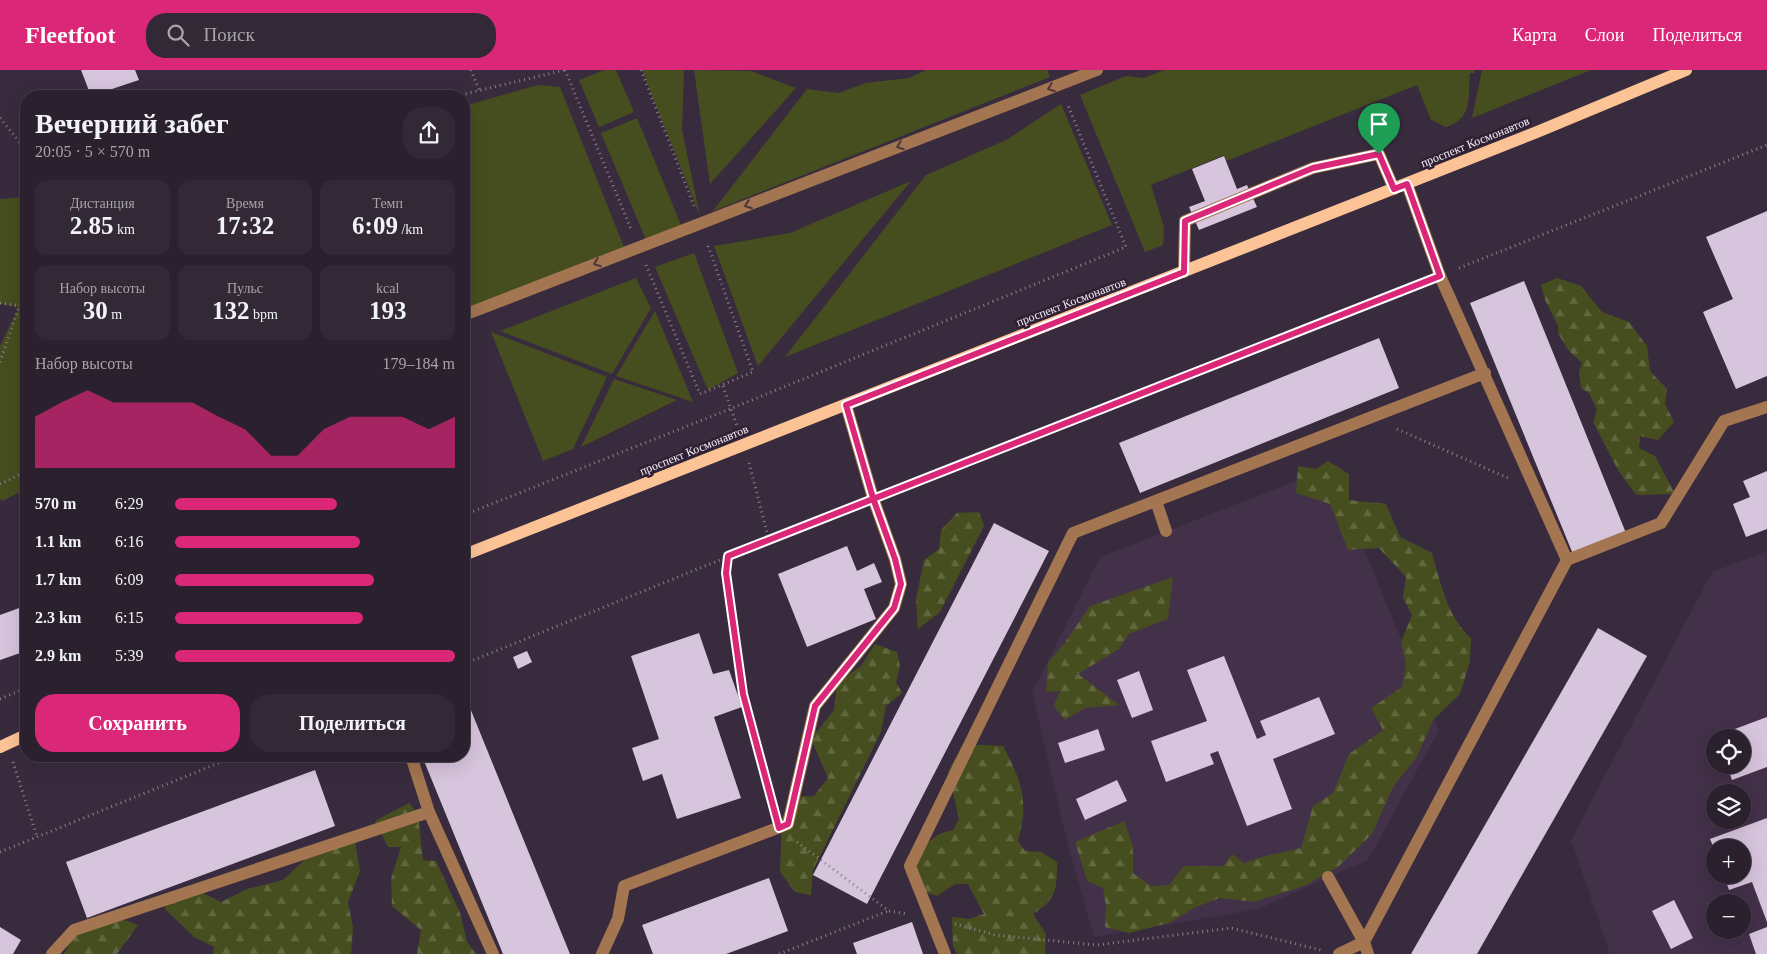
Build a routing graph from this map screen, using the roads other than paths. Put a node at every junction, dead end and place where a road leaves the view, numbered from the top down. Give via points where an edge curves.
1 (1097, 70) edge
2 (1686, 70) edge
3 (1407, 184) junction
4 (1394, 189) junction
5 (1184, 272) junction
6 (470, 313) edge
7 (1485, 373) junction
8 (846, 405) junction
9 (1767, 407) edge
10 (1156, 500) junction
11 (1166, 531) dead end
12 (470, 554) edge
13 (1567, 560) junction
14 (20, 738) edge
15 (4, 745) edge
16 (413, 762) edge
17 (429, 812) junction
18 (1328, 877) dead end
19 (1366, 948) edge
20 (1333, 953) edge
21 (52, 954) edge
22 (493, 954) edge
23 (602, 954) edge
24 (945, 954) edge

1 -> 6 street
2 - 3 main road, проспект Космонавтов
3 - 4 main road, проспект Космонавтов
3 - 7 street via 1440,276
4 - 5 main road, проспект Космонавтов
4 - 5 street via 1379,154 1313,168 1185,221
5 - 8 main road, проспект Космонавтов
7 - 10 street
7 - 13 street
8 - 12 main road, проспект Космонавтов
8 - 23 street via 901,584 894,608 815,706 788,824 624,886 618,919
9 - 13 street via 1724,422 1661,524
10 - 11 street
10 - 24 street via 1073,533 910,866
13 - 19 street
14 - 15 main road
16 - 17 street
17 - 21 street via 74,930
17 - 22 street
18 - 19 street
19 - 20 street

